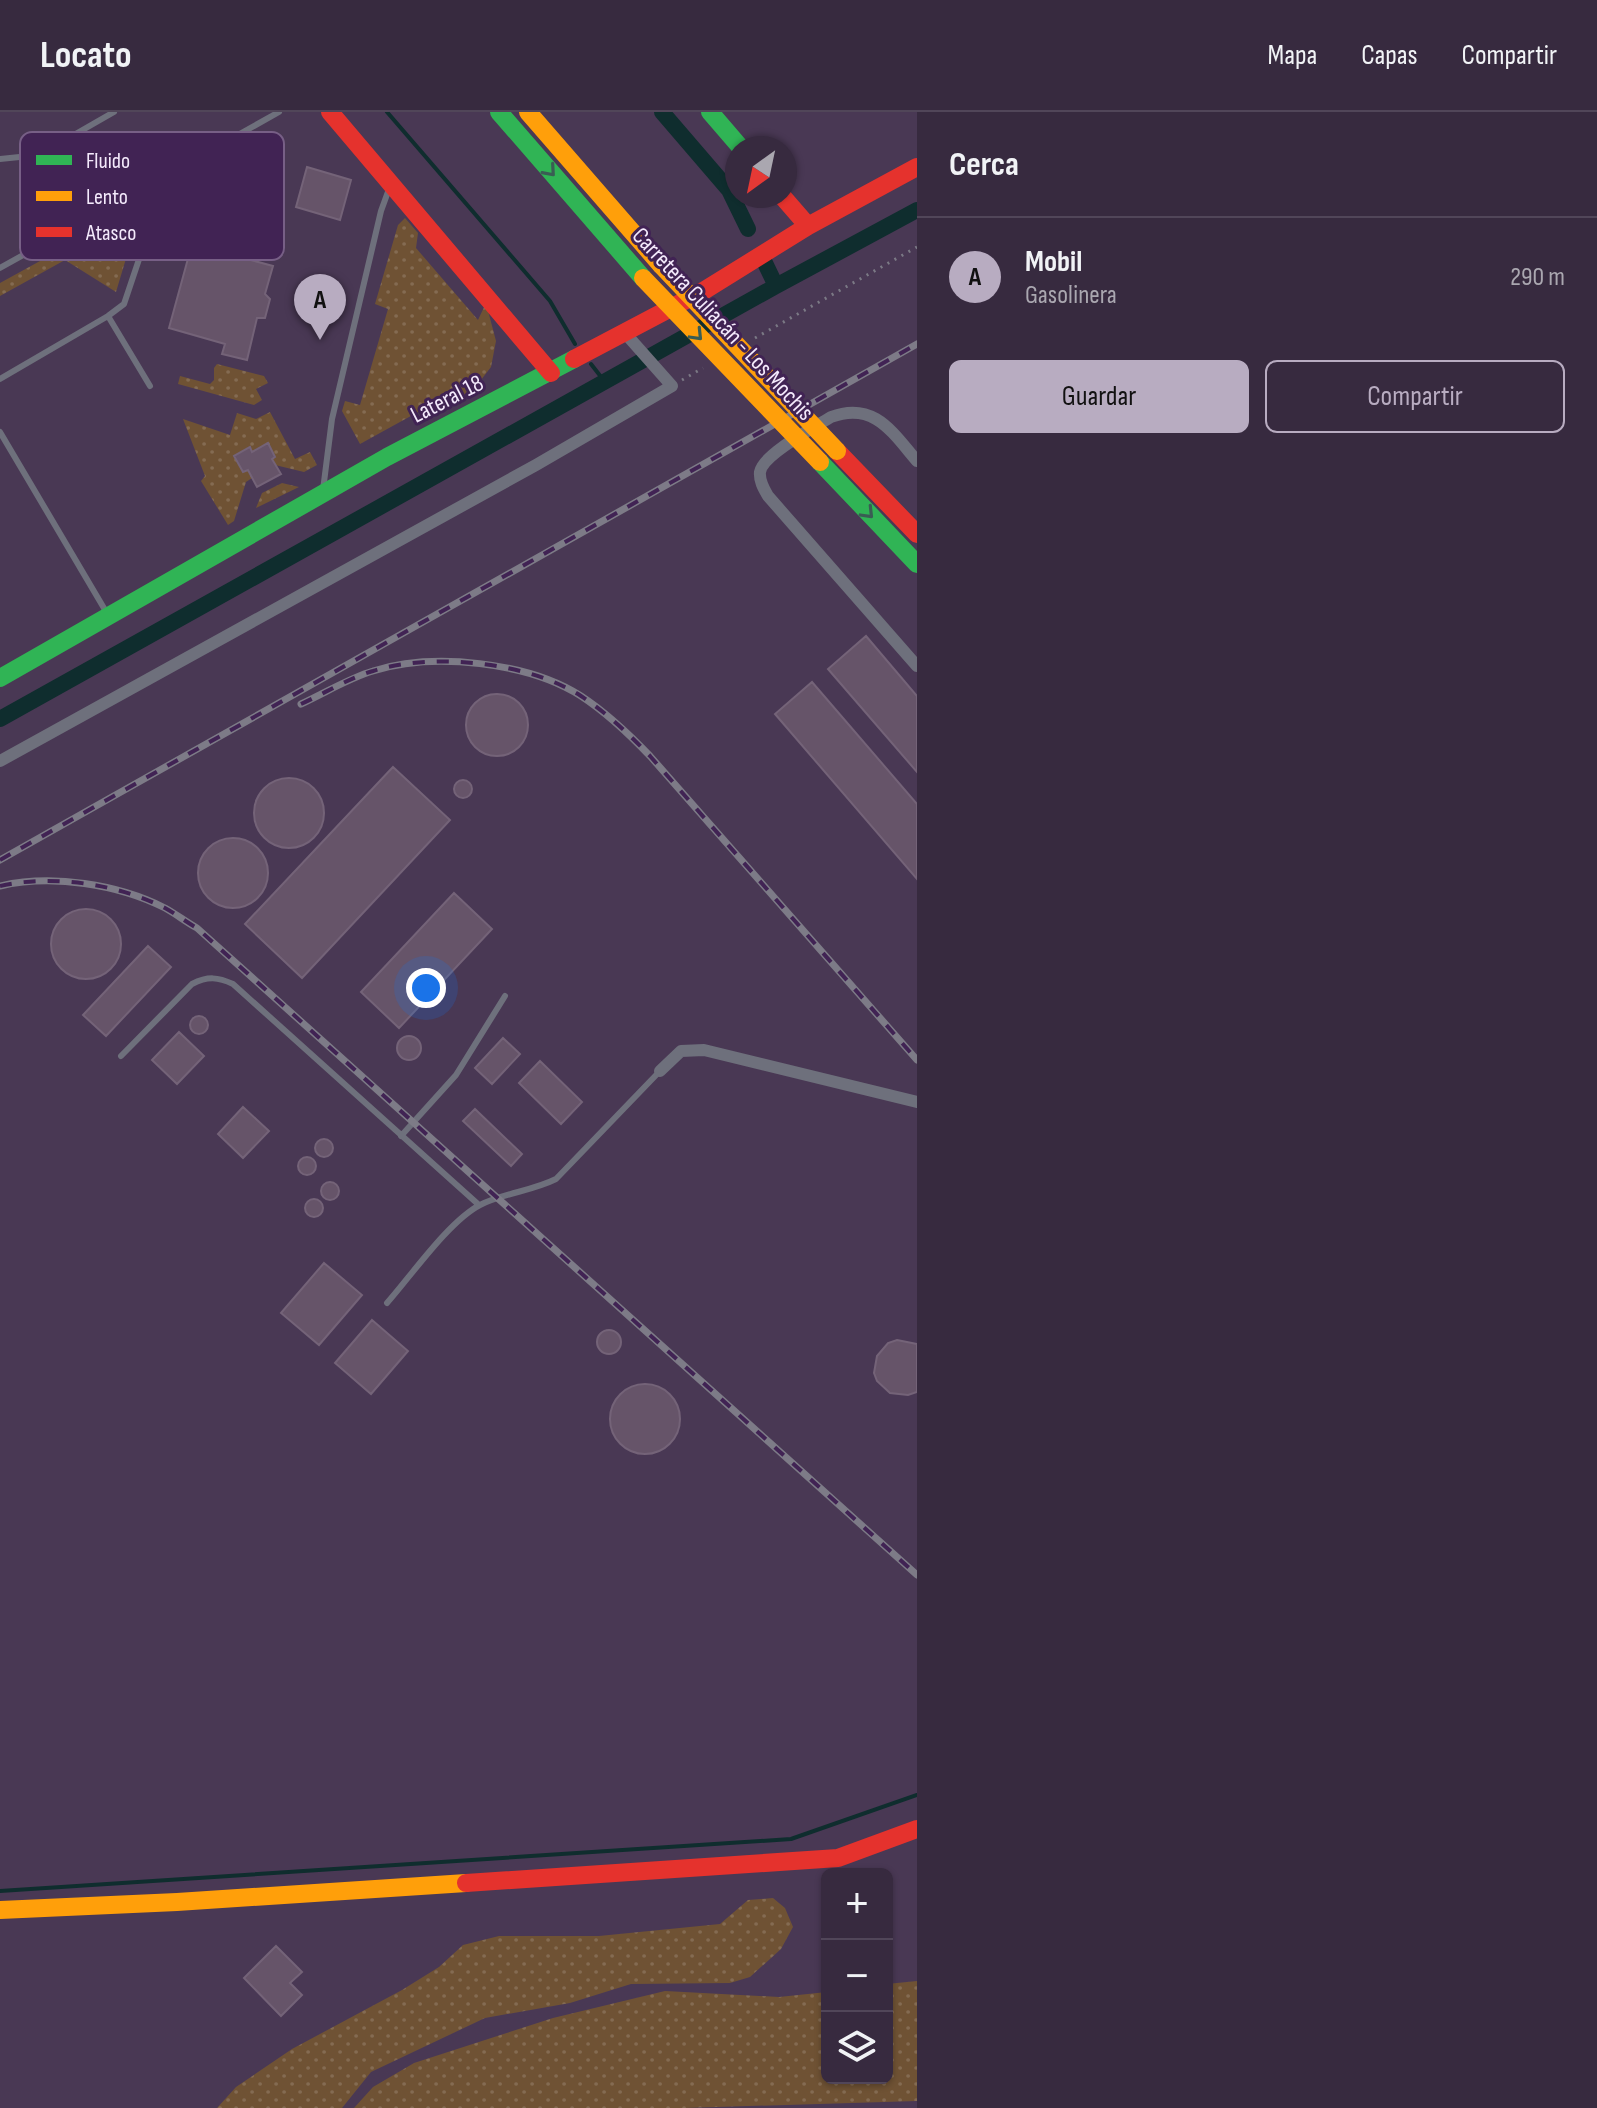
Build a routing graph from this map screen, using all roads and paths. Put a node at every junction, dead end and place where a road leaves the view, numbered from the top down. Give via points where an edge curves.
1 (114, 112) edge
2 (279, 112) edge
3 (330, 112) edge
4 (499, 112) edge
5 (528, 112) edge
6 (710, 112) edge
7 (79, 132) edge
8 (243, 132) edge
9 (731, 136) edge
10 (20, 157) edge
11 (0, 159) edge
12 (917, 167) edge
13 (391, 182) junction
14 (792, 208) edge
15 (808, 226) junction
16 (917, 247) edge
17 (20, 257) edge
18 (140, 260) edge
19 (0, 268) edge
20 (108, 316) junction
21 (629, 337) junction
22 (752, 340) dead end
23 (712, 363) dead end
24 (551, 373) junction
25 (0, 379) edge
26 (668, 382) junction
27 (150, 386) dead end
28 (0, 432) edge
29 (917, 461) edge
30 (323, 493) junction
31 (917, 534) edge
32 (917, 564) edge
33 (109, 616) junction
34 (917, 666) edge
35 (0, 678) edge
36 (0, 761) edge
37 (505, 996) dead end
38 (121, 1056) dead end
39 (660, 1071) joint
40 (917, 1102) edge
41 (401, 1136) junction
42 (479, 1205) junction
43 (387, 1303) dead end
44 (917, 1829) edge
45 (0, 1910) edge

1 - 7 lane
2 - 8 lane
3 - 13 main road
4 -> 32 main road, Carretera Culiacán - Los Mochis, bridge via 643,278
5 - 31 main road, Carretera Culiacán - Los Mochis, bridge via 661,265
6 - 9 main road
10 - 11 lane
12 - 15 main road, Lateral 18
13 - 24 main road
13 - 30 lane via 332,419
14 - 15 main road
15 - 21 main road, Lateral 18
16 - 22 path
17 - 19 lane
18 - 20 lane via 124,304
20 - 25 lane
20 - 27 lane
21 - 24 main road, Lateral 18
21 - 26 street
23 - 26 path
24 - 30 main road, Lateral 18
26 - 36 street via 536,465
28 - 33 lane
29 - 34 street via 887,425 859,411 843,412 766,460 760,471 768,496
30 - 33 main road, Lateral 18
33 - 35 main road, Lateral 18
37 - 41 lane via 456,1075
38 - 41 lane via 192,984 219,977
39 - 40 street via 681,1051 694,1049
39 - 42 lane via 556,1179
41 - 42 lane
42 - 43 lane
44 - 45 main road via 838,1858

